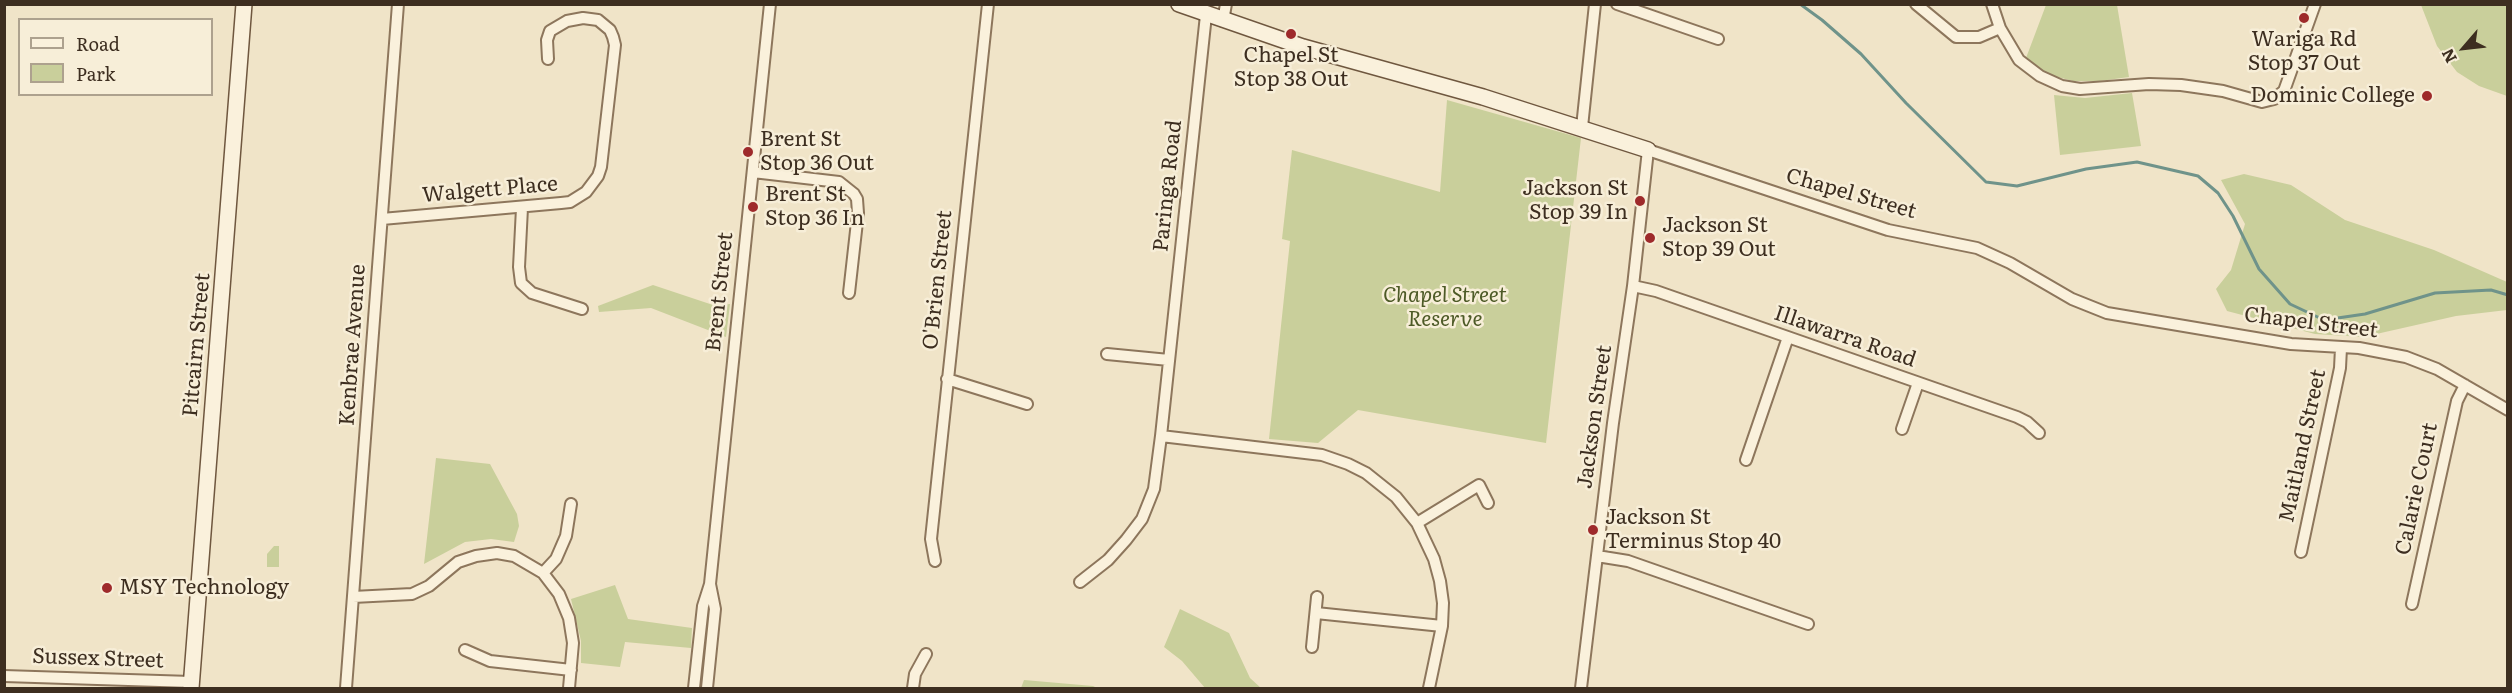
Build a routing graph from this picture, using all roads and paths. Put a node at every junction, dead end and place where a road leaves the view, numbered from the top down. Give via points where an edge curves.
1 (244, 4) edge
2 (398, 4) edge
3 (770, 4) edge
4 (988, 4) edge
5 (1179, 4) edge
6 (1226, 4) edge
7 (1595, 4) edge
8 (1617, 4) edge
9 (1916, 4) edge
10 (1992, 4) edge
11 (2315, 4) edge
12 (1206, 15) junction
13 (1223, 21) junction
14 (2000, 28) junction
15 (1718, 39) dead end
16 (548, 58) dead end
17 (1582, 127) junction
18 (1648, 150) junction
19 (753, 172) junction
20 (522, 208) junction
21 (382, 219) junction
22 (1633, 286) junction
23 (849, 293) dead end
24 (582, 309) dead end
25 (1788, 337) junction
26 (2341, 348) junction
27 (1107, 354) dead end
28 (1169, 360) junction
29 (947, 379) junction
30 (1918, 383) junction
31 (2466, 385) junction
32 (1026, 404) dead end
33 (2508, 410) edge
34 (1902, 429) dead end
35 (2039, 432) dead end
36 (1161, 436) junction
37 (1746, 460) dead end
38 (1488, 502) dead end
39 (571, 504) dead end
40 (1417, 523) junction
41 (2301, 552) dead end
42 (1597, 556) junction
43 (935, 561) dead end
44 (543, 573) junction
45 (1080, 582) dead end
46 (710, 584) junction
47 (353, 597) junction
48 (1317, 597) dead end
49 (2412, 604) dead end
50 (1316, 613) junction
51 (1808, 624) dead end
52 (1442, 626) junction
53 (1312, 647) dead end
54 (465, 650) dead end
55 (926, 654) dead end
56 (571, 670) junction
57 (4, 676) edge
58 (34, 683) edge
59 (191, 685) edge
60 (346, 688) edge
61 (569, 688) edge
62 (694, 688) edge
63 (707, 688) edge
64 (913, 688) edge
65 (1429, 688) edge
66 (1581, 688) edge

1 - 59 street, Pitcairn Street
2 - 21 street, Kenbrae Avenue
3 - 19 street, Brent Street
4 - 29 street, O'Brien Street
5 - 12 street, Chapel Street
6 - 13 street
7 - 17 street
8 - 15 street
9 - 14 street via 1956,37 1979,37
10 - 14 street
11 - 14 street via 2284,91 2262,102 2181,85 2080,89 2062,86 2019,60
12 - 13 street, Chapel Street
12 - 28 street, Paringa Road
13 - 17 street, Chapel Street
16 - 20 street, Walgett Place via 548,35 560,23 592,18 609,30 615,45 601,167 592,184 570,202
17 - 18 street, Chapel Street
18 - 22 street, Jackson Street
18 - 26 street, Chapel Street via 1888,230 1977,248 2080,303 2107,313 2290,344
19 - 23 street via 839,182 854,194 858,213
19 - 46 street, Brent Street
20 - 21 street, Walgett Place
20 - 24 street via 521,283 532,293
21 - 47 street, Kenbrae Avenue
22 - 25 street, Illawarra Road
22 - 42 street, Jackson Street
25 - 30 street, Illawarra Road
25 - 37 street
26 - 31 street, Chapel Street via 2406,357
26 - 41 street, Maitland Street
27 - 28 street
28 - 36 street, Paringa Road
29 - 32 street
29 - 43 street, O'Brien Street via 931,539
30 - 34 street
30 - 35 street, Illawarra Road via 2017,417
31 - 33 street, Chapel Street
31 - 49 street, Calarie Court via 2457,402
36 - 40 street via 1335,459 1382,485
36 - 45 street, Paringa Road via 1154,489 1142,519 1117,551
38 - 40 street via 1476,481
39 - 44 street via 566,536 556,559
40 - 52 street via 1440,580
42 - 51 street via 1628,561
42 - 66 street, Jackson Street
44 - 47 street via 513,556 497,553 458,562 429,586 412,594
44 - 56 street via 559,594 569,618
46 - 62 street, Brent Street via 703,606
46 - 63 street, Brent Street via 715,609
47 - 60 street, Kenbrae Avenue
48 - 50 street
50 - 52 street
50 - 53 street
52 - 65 street
54 - 56 street via 490,661
55 - 64 street
56 - 61 street
57 - 58 street, Sussex Street
58 - 59 street, Sussex Street

